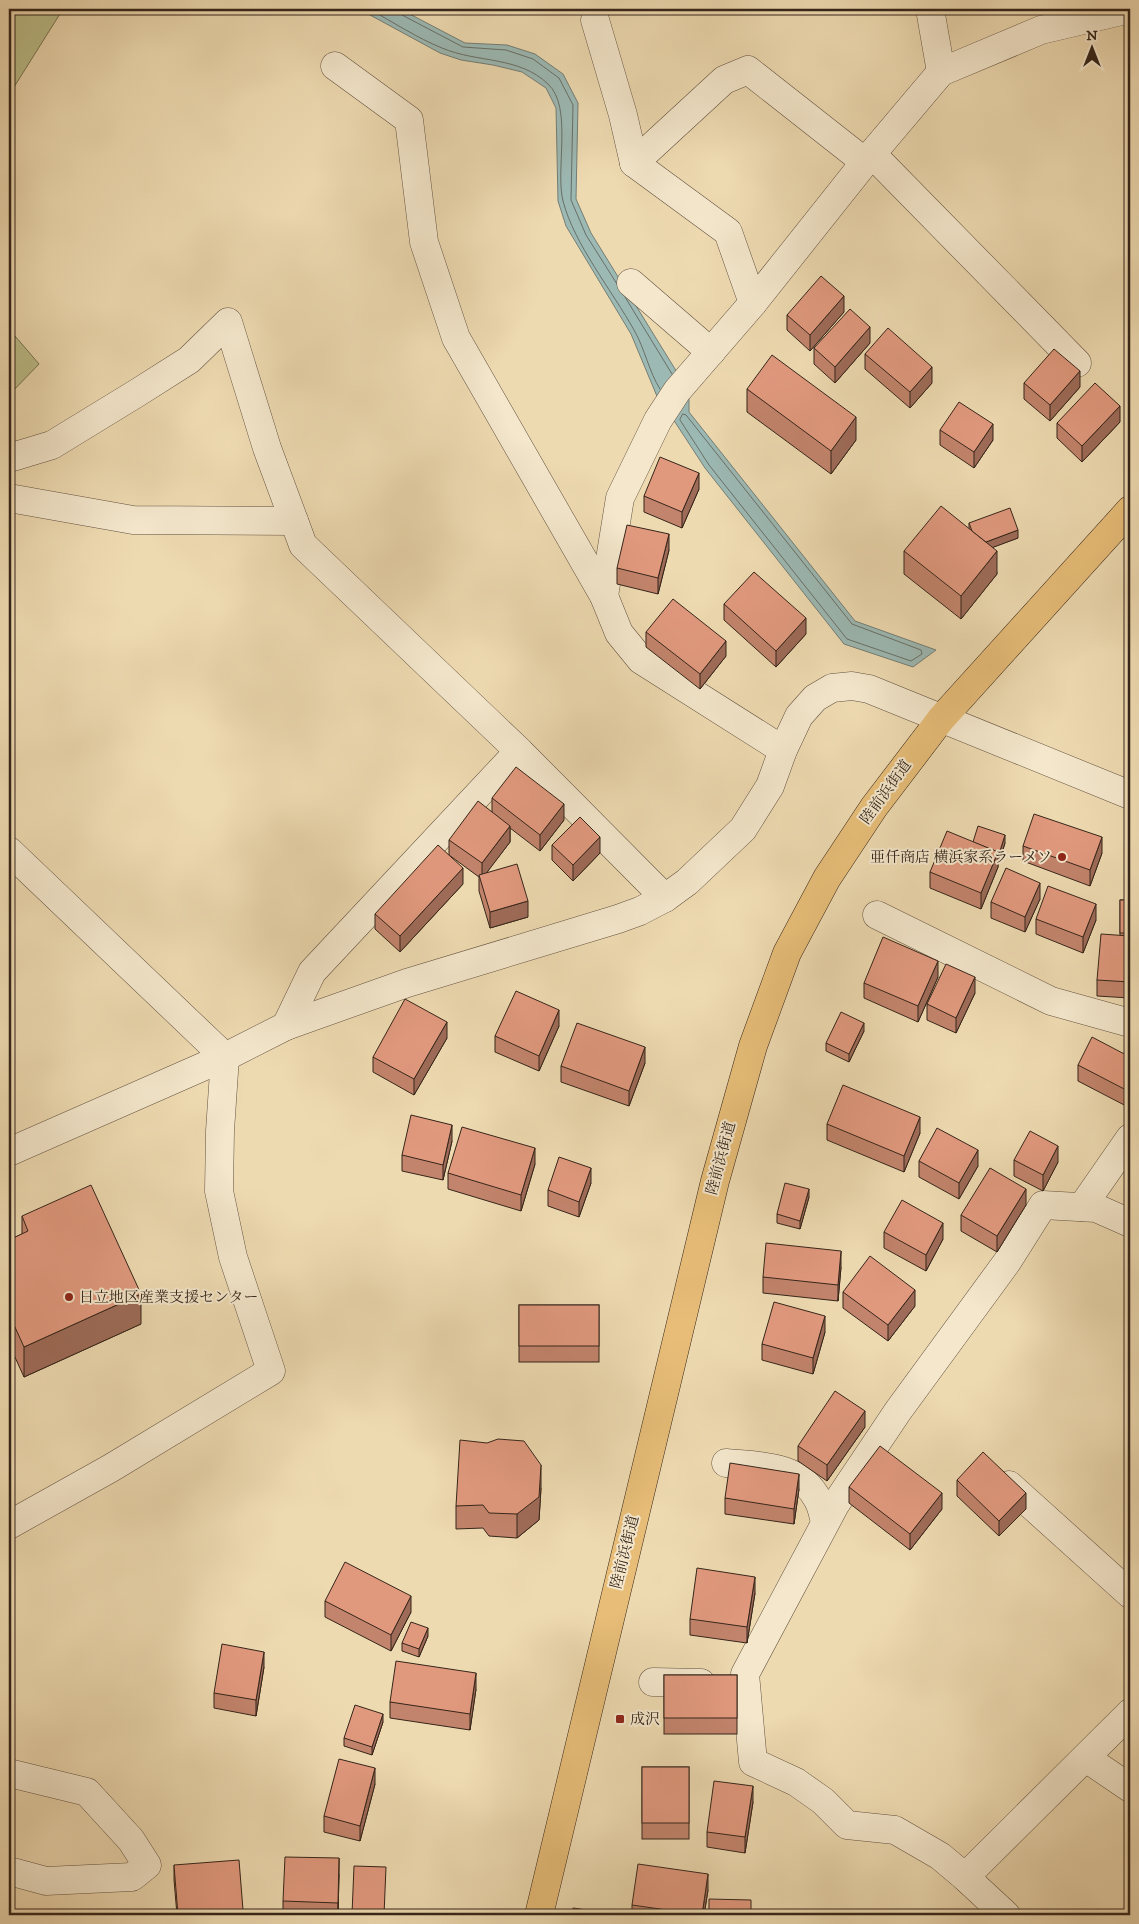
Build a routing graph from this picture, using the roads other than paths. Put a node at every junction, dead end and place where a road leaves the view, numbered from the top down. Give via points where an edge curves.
1 (930, 9) edge
2 (1130, 9) edge
3 (596, 20) dead end
4 (335, 66) dead end
5 (941, 72) junction
6 (869, 158) junction
7 (634, 163) junction
8 (631, 283) dead end
9 (753, 304) junction
10 (711, 352) junction
11 (1077, 363) dead end
12 (9, 458) edge
13 (9, 498) edge
14 (1130, 510) edge
15 (294, 520) junction
16 (604, 596) junction
17 (941, 719) junction
18 (783, 750) junction
19 (519, 751) junction
20 (1130, 795) edge
21 (9, 851) edge
22 (665, 898) junction
23 (877, 915) dead end
24 (1130, 1023) edge
25 (286, 1026) junction
26 (225, 1057) junction
27 (1130, 1138) edge
28 (9, 1152) edge
29 (1082, 1207) junction
30 (1130, 1223) edge
31 (726, 1464) dead end
32 (1009, 1485) edge
33 (825, 1522) junction
34 (9, 1524) edge
35 (1130, 1594) edge
36 (653, 1682) dead end
37 (746, 1684) junction
38 (1130, 1713) edge
39 (1086, 1758) junction
40 (9, 1773) edge
41 (1130, 1788) edge
42 (9, 1871) edge
43 (965, 1877) junction
44 (539, 1915) edge
45 (1006, 1915) edge

1 - 5 street
2 - 5 street via 1041,30
3 - 7 street
4 - 16 street via 409,120 424,242 456,338
5 - 6 street
6 - 7 street via 748,70 724,80
6 - 9 street
6 - 11 street
7 - 9 street via 728,232
8 - 10 street
9 - 10 street
10 - 16 street via 677,391 658,420 620,498
12 - 15 street via 52,446 189,360 228,322 267,448
13 - 15 street via 133,520
14 - 17 highway, 陸前浜街道
15 - 19 street via 303,545
16 - 18 street via 619,633 641,660
17 - 18 street via 869,689 852,686 832,688 815,698 799,716
17 - 20 street
17 - 44 highway, 陸前浜街道 via 874,807 827,878 787,953 753,1046 714,1181
18 - 22 street via 770,786 743,829 687,882
19 - 22 street
19 - 25 street via 312,972
21 - 26 street
22 - 25 street via 618,919 407,983
23 - 24 street via 1051,1001
25 - 26 street
26 - 28 street
26 - 34 street via 219,1191 233,1257 271,1371 111,1468
27 - 29 street
29 - 30 street via 1096,1208
29 - 33 street via 1044,1205 1007,1262 898,1411
31 - 33 street via 774,1467 793,1474 810,1487
32 - 35 street
33 - 37 street via 745,1674
36 - 37 street
37 - 43 street via 753,1762 796,1782 823,1801 847,1825 895,1830 940,1856
38 - 39 street
39 - 41 street
39 - 43 street
40 - 42 street via 87,1792 131,1840 147,1865 132,1877 46,1881
43 - 45 street

